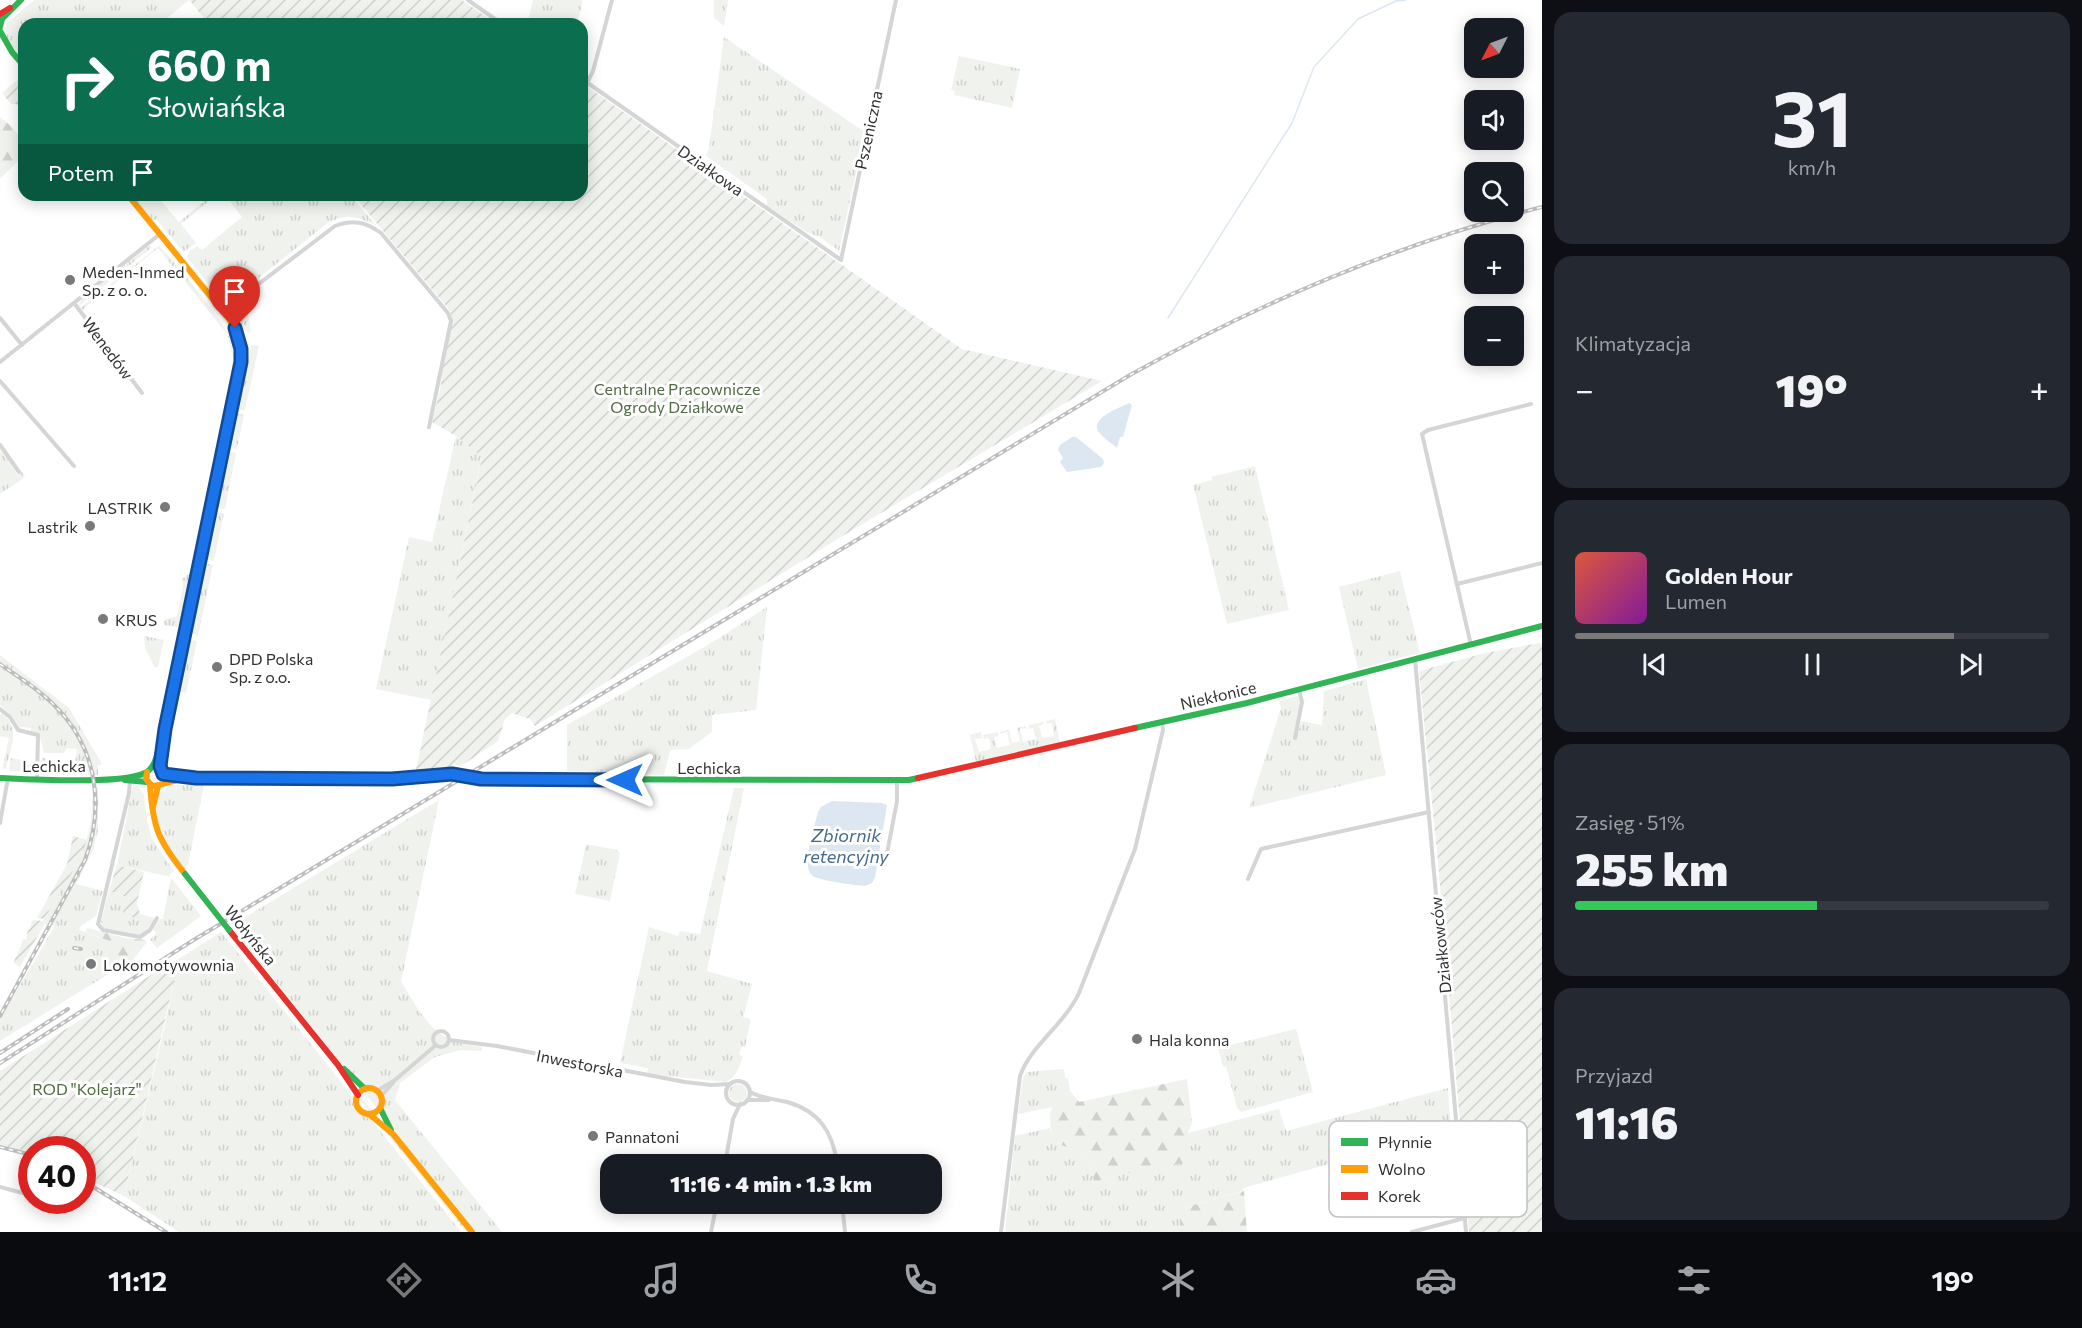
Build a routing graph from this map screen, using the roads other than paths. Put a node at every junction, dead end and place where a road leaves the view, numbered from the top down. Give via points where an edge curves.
1 (21, 0) edge
2 (468, 0) edge
3 (612, 0) edge
4 (896, 0) edge
5 (14, 6) junction
6 (0, 14) edge
7 (494, 18) edge
8 (0, 22) edge
9 (0, 29) edge
10 (0, 40) edge
11 (12, 52) junction
12 (18, 59) edge
13 (588, 81) edge
14 (588, 84) edge
15 (133, 201) edge
16 (160, 234) junction
17 (841, 260) joint
18 (74, 303) junction
19 (223, 311) junction
20 (0, 318) edge
21 (22, 345) junction
22 (0, 362) edge
23 (0, 381) edge
24 (142, 393) dead end
25 (1531, 404) dead end
26 (429, 427) dead end
27 (0, 445) edge
28 (74, 466) dead end
29 (18, 472) dead end
30 (1542, 563) edge
31 (1457, 584) junction
32 (1542, 626) edge
33 (1471, 645) junction
34 (1415, 659) junction
35 (1299, 689) junction
36 (0, 709) edge
37 (1162, 722) junction
38 (165, 729) junction
39 (1295, 738) dead end
40 (149, 770) junction
41 (162, 772) junction
42 (0, 778) edge
43 (8, 778) junction
44 (37, 778) junction
45 (130, 778) junction
46 (196, 778) junction
47 (897, 781) junction
48 (148, 783) junction
49 (160, 784) junction
50 (1429, 812) junction
51 (152, 817) junction
52 (0, 823) edge
53 (885, 864) dead end
54 (1248, 879) dead end
55 (157, 918) dead end
56 (449, 1040) junction
57 (436, 1044) junction
58 (338, 1065) junction
59 (730, 1084) junction
60 (711, 1085) junction
61 (365, 1089) junction
62 (726, 1092) junction
63 (750, 1092) junction
64 (379, 1094) junction
65 (358, 1095) junction
66 (747, 1100) junction
67 (773, 1100) junction
68 (732, 1103) junction
69 (740, 1104) junction
70 (380, 1108) junction
71 (369, 1113) junction
72 (733, 1119) junction
73 (1455, 1121) edge
74 (393, 1134) junction
75 (727, 1154) edge
76 (835, 1154) edge
77 (0, 1188) edge
78 (18, 1192) edge
79 (715, 1214) edge
80 (843, 1214) edge
81 (1465, 1218) joint
82 (472, 1232) edge
83 (711, 1232) edge
84 (845, 1232) edge
85 (1001, 1232) edge
86 (1412, 1232) edge
87 (1466, 1232) edge

1 - 5 street
2 - 7 street
3 - 13 street
4 - 17 street, Pszeniczna
5 - 6 street
5 - 8 street
8 - 9 street
9 - 11 street
10 - 11 street
11 - 12 street
14 - 17 street, Działkowa
15 - 16 street
16 - 18 street, Wenedów
16 - 19 street
18 - 21 street, Wenedów
18 - 24 street, Wenedów
19 - 26 street via 335,225 354,221 373,226 451,321
19 - 38 street via 237,333 242,357
20 - 21 street
21 - 22 street, Wenedów
23 - 28 street
25 - 31 street via 1422,434
27 - 29 street
30 - 31 street
31 - 33 street
32 - 33 street, Niekłonice
33 - 34 street, Niekłonice
34 - 35 street, Niekłonice
34 - 50 street, Działkowców
35 - 37 street, Niekłonice
35 - 39 street via 1302,702
36 - 44 street via 18,730 38,735
37 - 47 street, Niekłonice
37 - 85 street via 1134,849 1079,993 1028,1059 1020,1076
38 - 40 street, Wołyńska
38 - 41 street
40 - 41 street, Lechicka
40 - 45 street, Lechicka
40 - 48 street, Wołyńska
41 - 46 street, Lechicka
41 - 49 street
42 - 43 street, Lechicka
43 - 44 street, Lechicka
43 - 52 street
44 - 45 street, Lechicka
45 - 48 street, Lechicka
45 - 55 street via 104,905 97,920 103,930 140,937
46 - 47 street, Lechicka via 392,779 452,774 481,779
46 - 49 street, Lechicka
47 - 53 street
48 - 49 street, Lechicka
48 - 51 street, Wołyńska
49 - 51 street
50 - 54 street via 1261,849
50 - 73 street, Działkowców
51 - 58 street, Wołyńska, bridge via 162,845
56 - 57 street via 444,1047
56 - 57 street via 447,1034 440,1032 434,1036
56 - 60 street, Inwestorska
57 - 64 street
58 - 61 street, Wołyńska
58 - 65 street, Wołyńska
59 - 60 street, Inwestorska
59 - 62 street
59 - 63 street via 742,1081
60 - 62 street, Inwestorska
61 - 64 street via 372,1088
61 - 65 street
62 - 68 street
63 - 66 street
63 - 67 street
64 - 70 street
65 - 71 street via 359,1108
66 - 67 street
66 - 69 street
67 - 76 street via 800,1107 821,1123 832,1137
68 - 69 street
68 - 72 street
69 - 72 street
70 - 71 street
70 - 74 street
71 - 74 street
72 - 75 street
74 - 82 street
77 - 78 street
79 - 83 street
80 - 84 street
81 - 86 street
81 - 87 street, Działkowców

